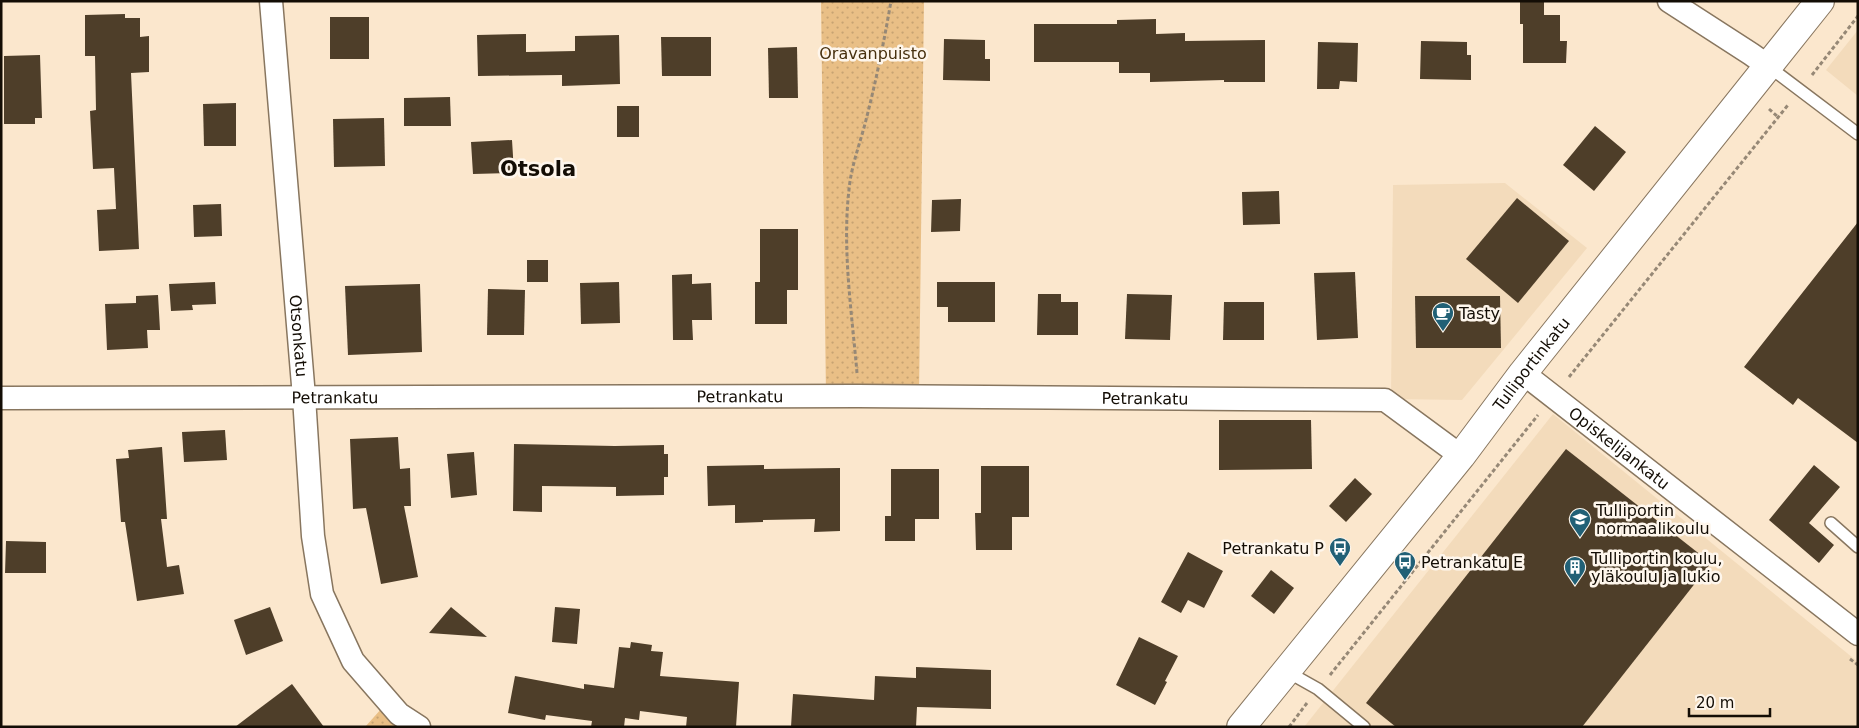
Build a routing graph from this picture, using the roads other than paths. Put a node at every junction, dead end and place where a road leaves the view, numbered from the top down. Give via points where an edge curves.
1 (271, 1) edge
2 (1669, 1) edge
3 (1820, 1) edge
4 (1768, 66) junction
5 (1858, 134) edge
6 (1523, 373) junction
7 (304, 397) junction
8 (1, 398) edge
9 (1461, 456) junction
10 (1831, 523) dead end
11 (1858, 547) edge
12 (1858, 634) edge
13 (1286, 672) junction
14 (419, 727) edge
15 (1241, 727) edge
16 (1364, 727) edge

1 - 7 street, Otsonkatu
2 - 4 street
3 - 4 street, Tulliportinkatu
4 - 5 lane
4 - 6 street, Tulliportinkatu
6 - 9 street, Tulliportinkatu
6 - 12 street, Opiskelijankatu
7 - 8 street, Petrankatu
7 - 9 street, Petrankatu via 858,396 1385,400
7 - 14 street, Otsonkatu via 313,536 322,594 353,661 399,714
9 - 13 street, Tulliportinkatu
10 - 11 lane
13 - 15 street, Tulliportinkatu
13 - 16 lane via 1318,689

